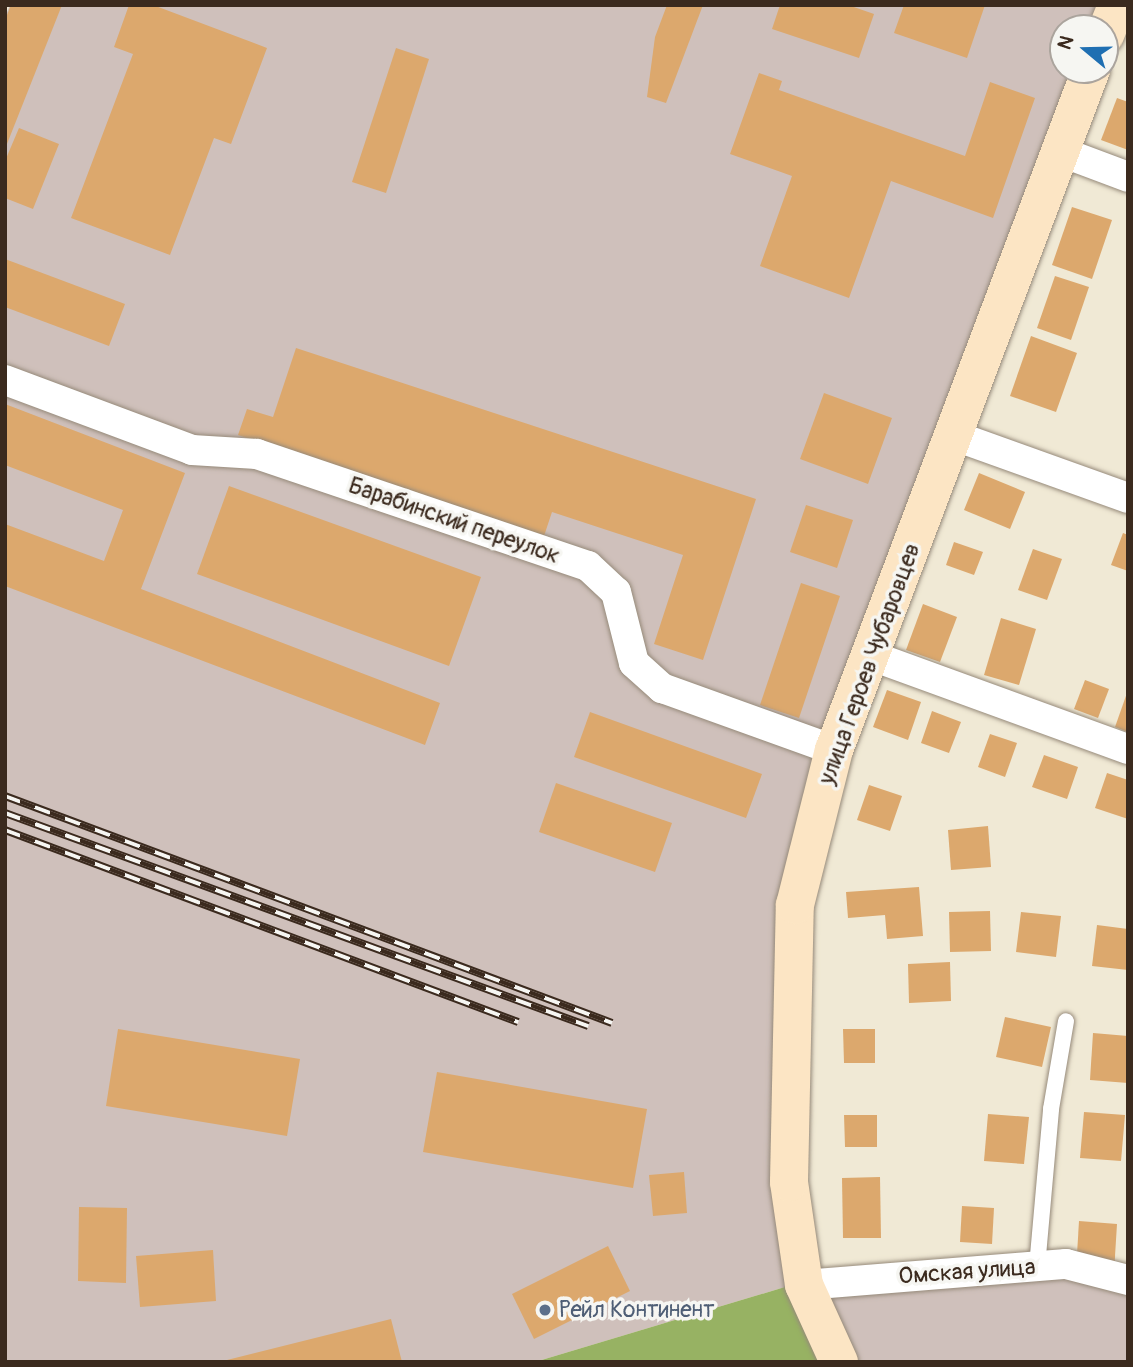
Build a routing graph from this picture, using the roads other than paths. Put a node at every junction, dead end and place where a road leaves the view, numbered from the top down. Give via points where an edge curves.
1 (1085, 84) edge
2 (1059, 151) junction
3 (1128, 177) edge
4 (5, 380) edge
5 (954, 436) junction
6 (1128, 498) edge
7 (872, 656) junction
8 (1128, 749) edge
9 (834, 750) junction
10 (1066, 1021) dead end
11 (1037, 1267) junction
12 (1128, 1280) edge
13 (804, 1285) junction
14 (839, 1362) edge

1 - 2 street, улица Героев Чубаровцев
2 - 3 street
2 - 5 street, улица Героев Чубаровцев
4 - 9 street, Барабинский переулок via 192,450 257,454 588,566 616,592 634,663 662,688
5 - 6 street
5 - 7 street, улица Героев Чубаровцев
7 - 8 street
7 - 9 street, улица Героев Чубаровцев
9 - 13 street, улица Героев Чубаровцев via 795,905 789,1182
10 - 11 lane via 1051,1109
11 - 12 street, Омская улица via 1066,1264
11 - 13 street, Омская улица
13 - 14 street, улица Героев Чубаровцев

